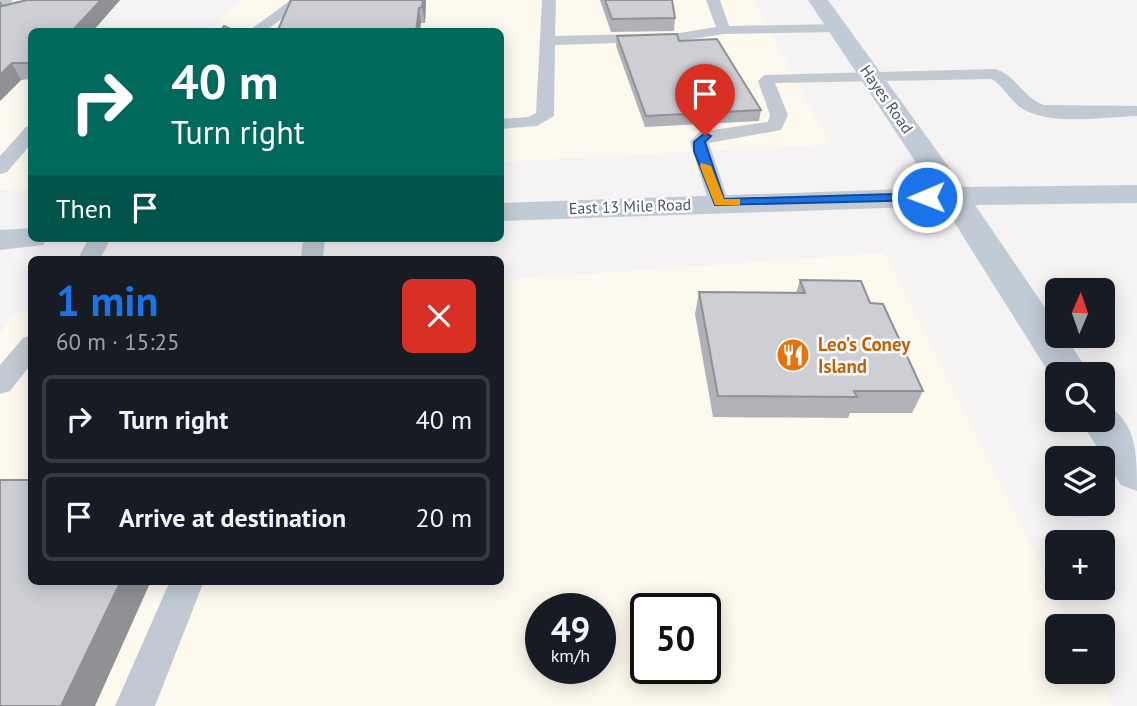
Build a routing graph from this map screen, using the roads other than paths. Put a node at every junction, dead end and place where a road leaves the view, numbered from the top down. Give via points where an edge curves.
1 (300, 0) edge
2 (549, 0) edge
3 (713, 0) edge
4 (818, 0) edge
5 (260, 28) edge
6 (838, 28) junction
7 (724, 30) junction
8 (548, 41) junction
9 (871, 75) junction
10 (1137, 111) edge
11 (504, 124) edge
12 (28, 136) edge
13 (0, 168) edge
14 (1137, 194) edge
15 (952, 196) junction
16 (719, 203) junction
17 (504, 212) edge
18 (28, 238) edge
19 (0, 240) edge
20 (28, 349) edge
21 (1062, 362) edge
22 (0, 384) edge
23 (1109, 432) edge
24 (1137, 472) edge
25 (185, 585) edge
26 (135, 706) edge

1 - 5 lane
2 - 8 lane
3 - 7 lane
4 - 6 street, Hayes Road
6 - 7 lane
6 - 9 street, Hayes Road
7 - 8 lane via 680,37
8 - 11 lane via 545,116
9 - 10 lane via 995,74 1036,109
9 - 15 street, Hayes Road
9 - 16 lane via 765,81 779,115 775,126 705,136 699,142
12 - 13 lane
14 - 15 street, East 13 Mile Road
15 - 16 street, East 13 Mile Road
15 - 21 street, Hayes Road
16 - 17 street, East 13 Mile Road
18 - 19 street
20 - 22 lane
23 - 24 street
25 - 26 lane

